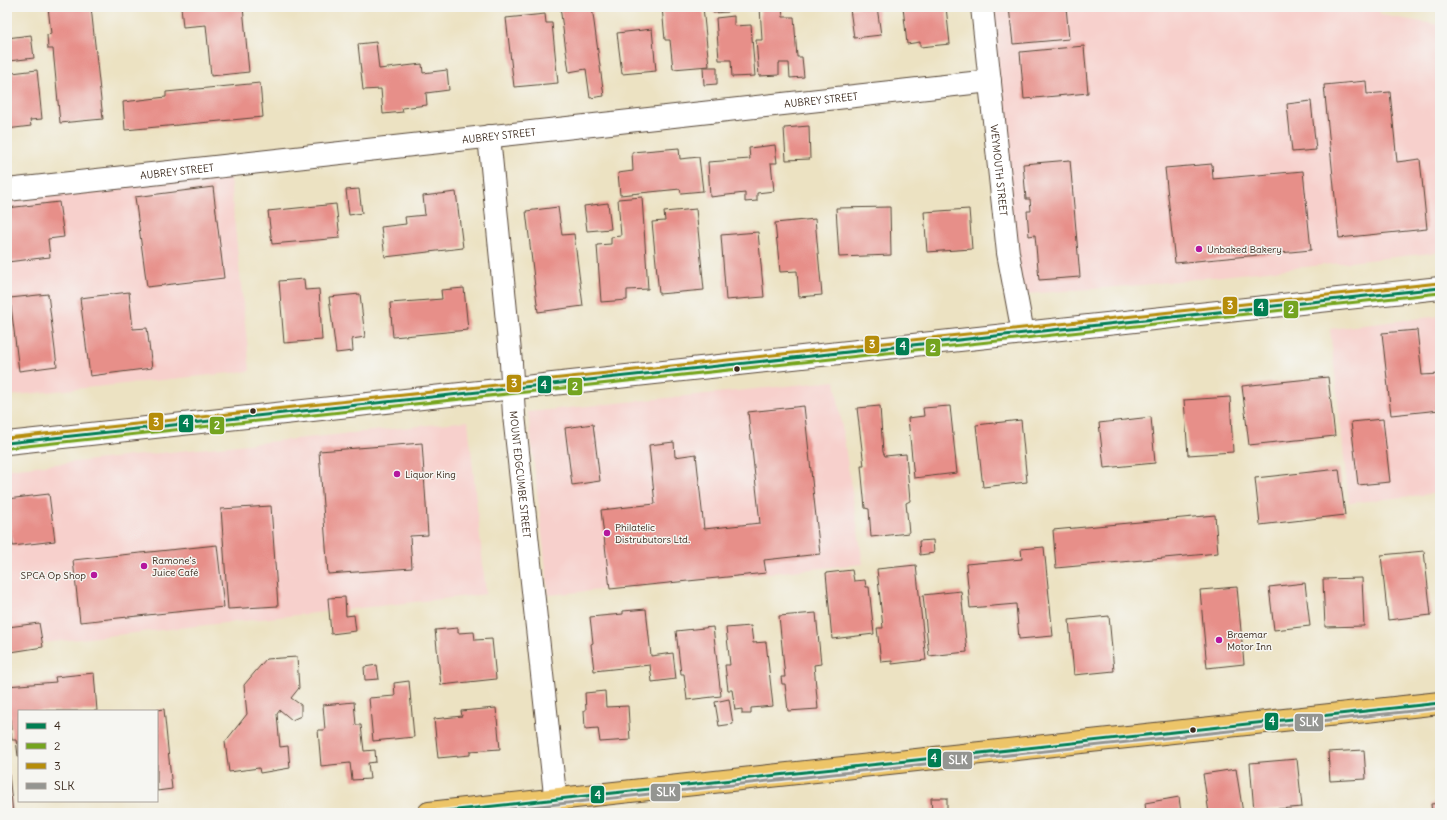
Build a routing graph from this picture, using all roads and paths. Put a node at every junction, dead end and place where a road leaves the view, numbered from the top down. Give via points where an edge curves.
1 (982, 7) edge
2 (990, 81) junction
3 (489, 136) junction
4 (7, 190) edge
5 (1440, 288) edge
6 (1023, 333) junction
7 (513, 388) junction
8 (7, 443) edge
9 (1440, 703) edge
10 (557, 806) edge
11 (429, 813) edge

1 - 2 street, WEYMOUTH STREET
2 - 3 street, AUBREY STREET
2 - 6 street, WEYMOUTH STREET via 1008,253
3 - 4 street, AUBREY STREET
3 - 7 street, MOUNT EDGCUMBE STREET
5 - 6 street
6 - 7 street
7 - 8 street
7 - 10 street, MOUNT EDGCUMBE STREET via 514,423
9 - 10 main road
10 - 11 main road

